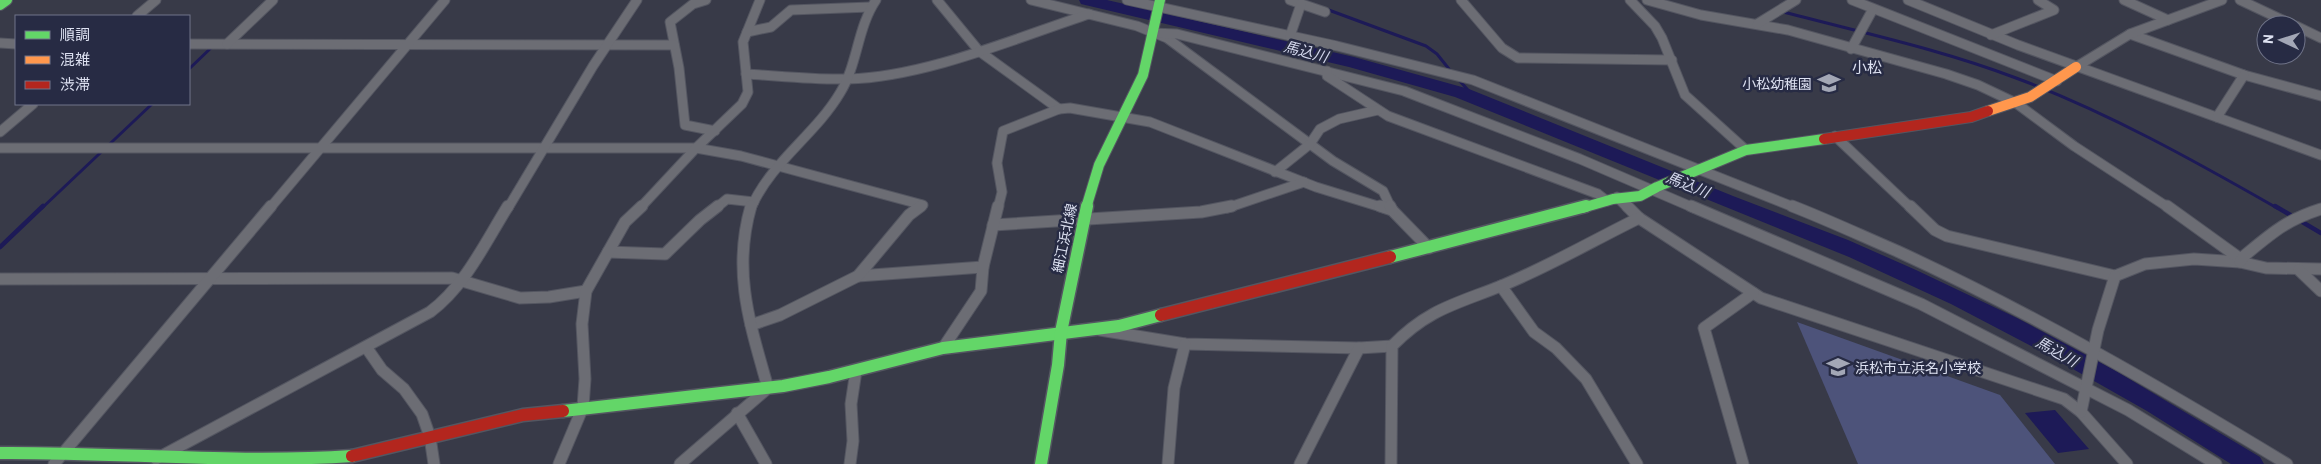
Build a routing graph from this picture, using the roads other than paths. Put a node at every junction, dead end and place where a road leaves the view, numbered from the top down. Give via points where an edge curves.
1 (7, 0) edge
2 (156, 0) edge
3 (273, 0) edge
4 (446, 0) edge
5 (637, 0) edge
6 (706, 0) edge
7 (758, 0) edge
8 (937, 0) edge
9 (1031, 0) edge
10 (1127, 0) edge
11 (1290, 0) edge
12 (1461, 0) edge
13 (1630, 0) edge
14 (1647, 0) edge
15 (1796, 0) edge
16 (1852, 0) edge
17 (1908, 0) edge
18 (2038, 0) edge
19 (2124, 0) edge
20 (2222, 0) edge
21 (2240, 0) edge
22 (873, 4) edge
23 (1302, 4) junction
24 (0, 5) edge
25 (1158, 5) edge
26 (1873, 9) junction
27 (1325, 12) dead end
28 (1090, 13) junction
29 (138, 15) edge
30 (2271, 15) edge
31 (2168, 20) junction
32 (1757, 24) junction
33 (1153, 31) junction
34 (2306, 31) edge
35 (747, 32) junction
36 (1991, 34) junction
37 (2130, 34) junction
38 (1290, 36) junction
39 (2321, 38) edge
40 (0, 44) edge
41 (15, 44) edge
42 (190, 44) edge
43 (227, 44) junction
44 (408, 44) junction
45 (608, 45) junction
46 (674, 45) junction
47 (1851, 49) junction
48 (979, 51) junction
49 (1672, 60) junction
50 (2076, 67) junction
51 (1327, 71) junction
52 (746, 74) junction
53 (2244, 75) junction
54 (848, 79) junction
55 (2049, 86) junction
56 (2321, 96) edge
57 (2016, 103) junction
58 (32, 105) edge
59 (1059, 109) junction
60 (1378, 110) junction
61 (1122, 117) junction
62 (2217, 117) junction
63 (715, 131) junction
64 (0, 132) edge
65 (1835, 136) junction
66 (1310, 144) junction
67 (0, 148) edge
68 (320, 148) junction
69 (696, 148) junction
70 (544, 149) junction
71 (1746, 150) junction
72 (2321, 155) edge
73 (779, 166) junction
74 (1698, 170) junction
75 (1275, 172) junction
76 (1304, 182) junction
77 (1655, 189) junction
78 (1612, 199) junction
79 (754, 202) junction
80 (2321, 209) edge
81 (1392, 210) junction
82 (1083, 218) junction
83 (1639, 218) junction
84 (993, 225) junction
85 (1429, 248) junction
86 (608, 252) junction
87 (2241, 261) junction
88 (983, 268) junction
89 (2299, 270) junction
90 (2321, 270) edge
91 (858, 276) junction
92 (2115, 276) junction
93 (0, 278) edge
94 (209, 279) junction
95 (462, 279) junction
96 (1501, 286) junction
97 (586, 291) junction
98 (2321, 291) edge
99 (1753, 293) junction
100 (752, 325) junction
101 (1100, 330) junction
102 (1061, 332) junction
103 (1185, 344) junction
104 (1392, 346) junction
105 (366, 347) junction
106 (943, 348) junction
107 (1359, 348) junction
108 (2092, 350) junction
109 (856, 371) junction
110 (768, 388) junction
111 (2086, 388) junction
112 (583, 407) junction
113 (737, 412) junction
114 (2081, 412) junction
115 (430, 437) junction
116 (0, 453) edge
117 (63, 454) junction
118 (156, 458) junction
119 (54, 464) edge
120 (434, 464) edge
121 (559, 464) edge
122 (680, 464) edge
123 (766, 464) edge
124 (850, 464) edge
125 (1040, 464) edge
126 (1168, 464) edge
127 (1300, 464) edge
128 (1391, 464) edge
129 (1637, 464) edge
130 (1743, 464) edge
131 (2127, 464) edge
132 (2216, 464) edge
133 (2287, 464) edge

1 - 24 street
2 - 29 street
3 - 43 street
4 - 44 street
5 - 45 street
6 - 46 street via 693,4 670,22
7 - 35 street
8 - 48 street
9 - 28 street
10 - 25 street
11 - 23 street
12 - 49 street via 1502,48 1518,58
13 - 49 street via 1655,26
14 - 32 street
15 - 32 street
16 - 26 street
17 - 36 street
18 - 36 street via 2054,10
19 - 31 street
20 - 31 street
21 - 30 street
22 - 35 street via 791,10 771,27
22 - 54 street
23 - 27 street
23 - 38 street
25 - 33 street, 細江浜北線
25 - 38 street
26 - 47 street
26 - 55 street
28 - 33 street
28 - 48 street
31 - 37 street
32 - 47 street
33 - 51 street
33 - 61 street, 細江浜北線 via 1143,75
33 - 66 street
34 - 39 street
35 - 52 street via 743,54
36 - 50 street
37 - 50 street
37 - 53 street
38 - 74 street via 1473,80
40 - 41 street
42 - 43 street
43 - 44 street
44 - 45 street
44 - 68 street
45 - 46 street
45 - 70 street
46 - 63 street via 685,125
47 - 57 street via 1946,74
48 - 54 street via 920,68
48 - 59 street
49 - 71 street via 1685,95
50 - 55 street
50 - 62 street
51 - 60 street via 1327,76 1344,89
51 - 77 street via 1404,91
52 - 54 street
52 - 63 street via 748,92 742,104
53 - 56 street
53 - 62 street
54 - 73 street via 837,99
55 - 57 street
57 - 65 street via 1965,118
57 - 87 street via 2074,146 2177,213
58 - 64 street
59 - 61 street
59 - 84 street via 1003,131 997,163 1002,192
60 - 66 street via 1339,119 1320,129
60 - 78 street
61 - 75 street via 1150,122
61 - 82 street, 細江浜北線 via 1098,165
62 - 72 street
63 - 69 street
65 - 71 street
65 - 92 street via 1941,234
66 - 75 street
66 - 81 street via 1355,176 1383,191
67 - 68 street
68 - 70 street
68 - 94 street
69 - 70 street
69 - 73 street
69 - 86 street via 656,193 624,222
70 - 95 street
71 - 74 street
73 - 79 street
73 - 91 street via 923,205 909,214
74 - 77 street
74 - 108 street via 1902,252
75 - 76 street
76 - 81 street
76 - 82 street via 1230,207 1201,212
77 - 78 street via 1632,197
77 - 111 street via 1921,304
78 - 83 street
78 - 85 street
79 - 86 street via 728,199 700,220 665,254
79 - 100 street via 743,228 741,255
80 - 87 street via 2294,218
81 - 85 street
82 - 84 street
82 - 102 street, 細江浜北線
83 - 96 street
83 - 99 street
84 - 88 street
85 - 101 street
86 - 97 street
87 - 89 street via 2266,268
87 - 92 street via 2194,259 2157,262
88 - 91 street
88 - 106 street via 981,290
89 - 90 street
89 - 98 street
91 - 100 street via 780,315
92 - 108 street
93 - 94 street
94 - 95 street
94 - 117 street
95 - 97 street via 514,297 554,297
95 - 105 street via 445,301 430,312
96 - 104 street via 1437,311
96 - 129 street via 1534,332 1556,348 1586,379
97 - 112 street via 582,324
99 - 114 street via 2064,400
99 - 130 street via 1704,328
100 - 110 street
101 - 102 street
101 - 103 street
102 - 106 street
102 - 125 street, 細江浜北線
103 - 107 street
103 - 126 street via 1174,388
104 - 107 street
104 - 128 street
105 - 115 street via 382,370 404,389
105 - 118 street
106 - 109 street
107 - 127 street
108 - 111 street
108 - 133 street
109 - 110 street
109 - 124 street via 851,404 853,441
110 - 112 street
110 - 113 street
111 - 114 street via 2080,401
111 - 132 street
112 - 115 street via 523,415
112 - 121 street
113 - 122 street
113 - 123 street
114 - 131 street
115 - 118 street via 318,462 219,463
115 - 120 street
116 - 117 street
117 - 118 street
117 - 119 street

